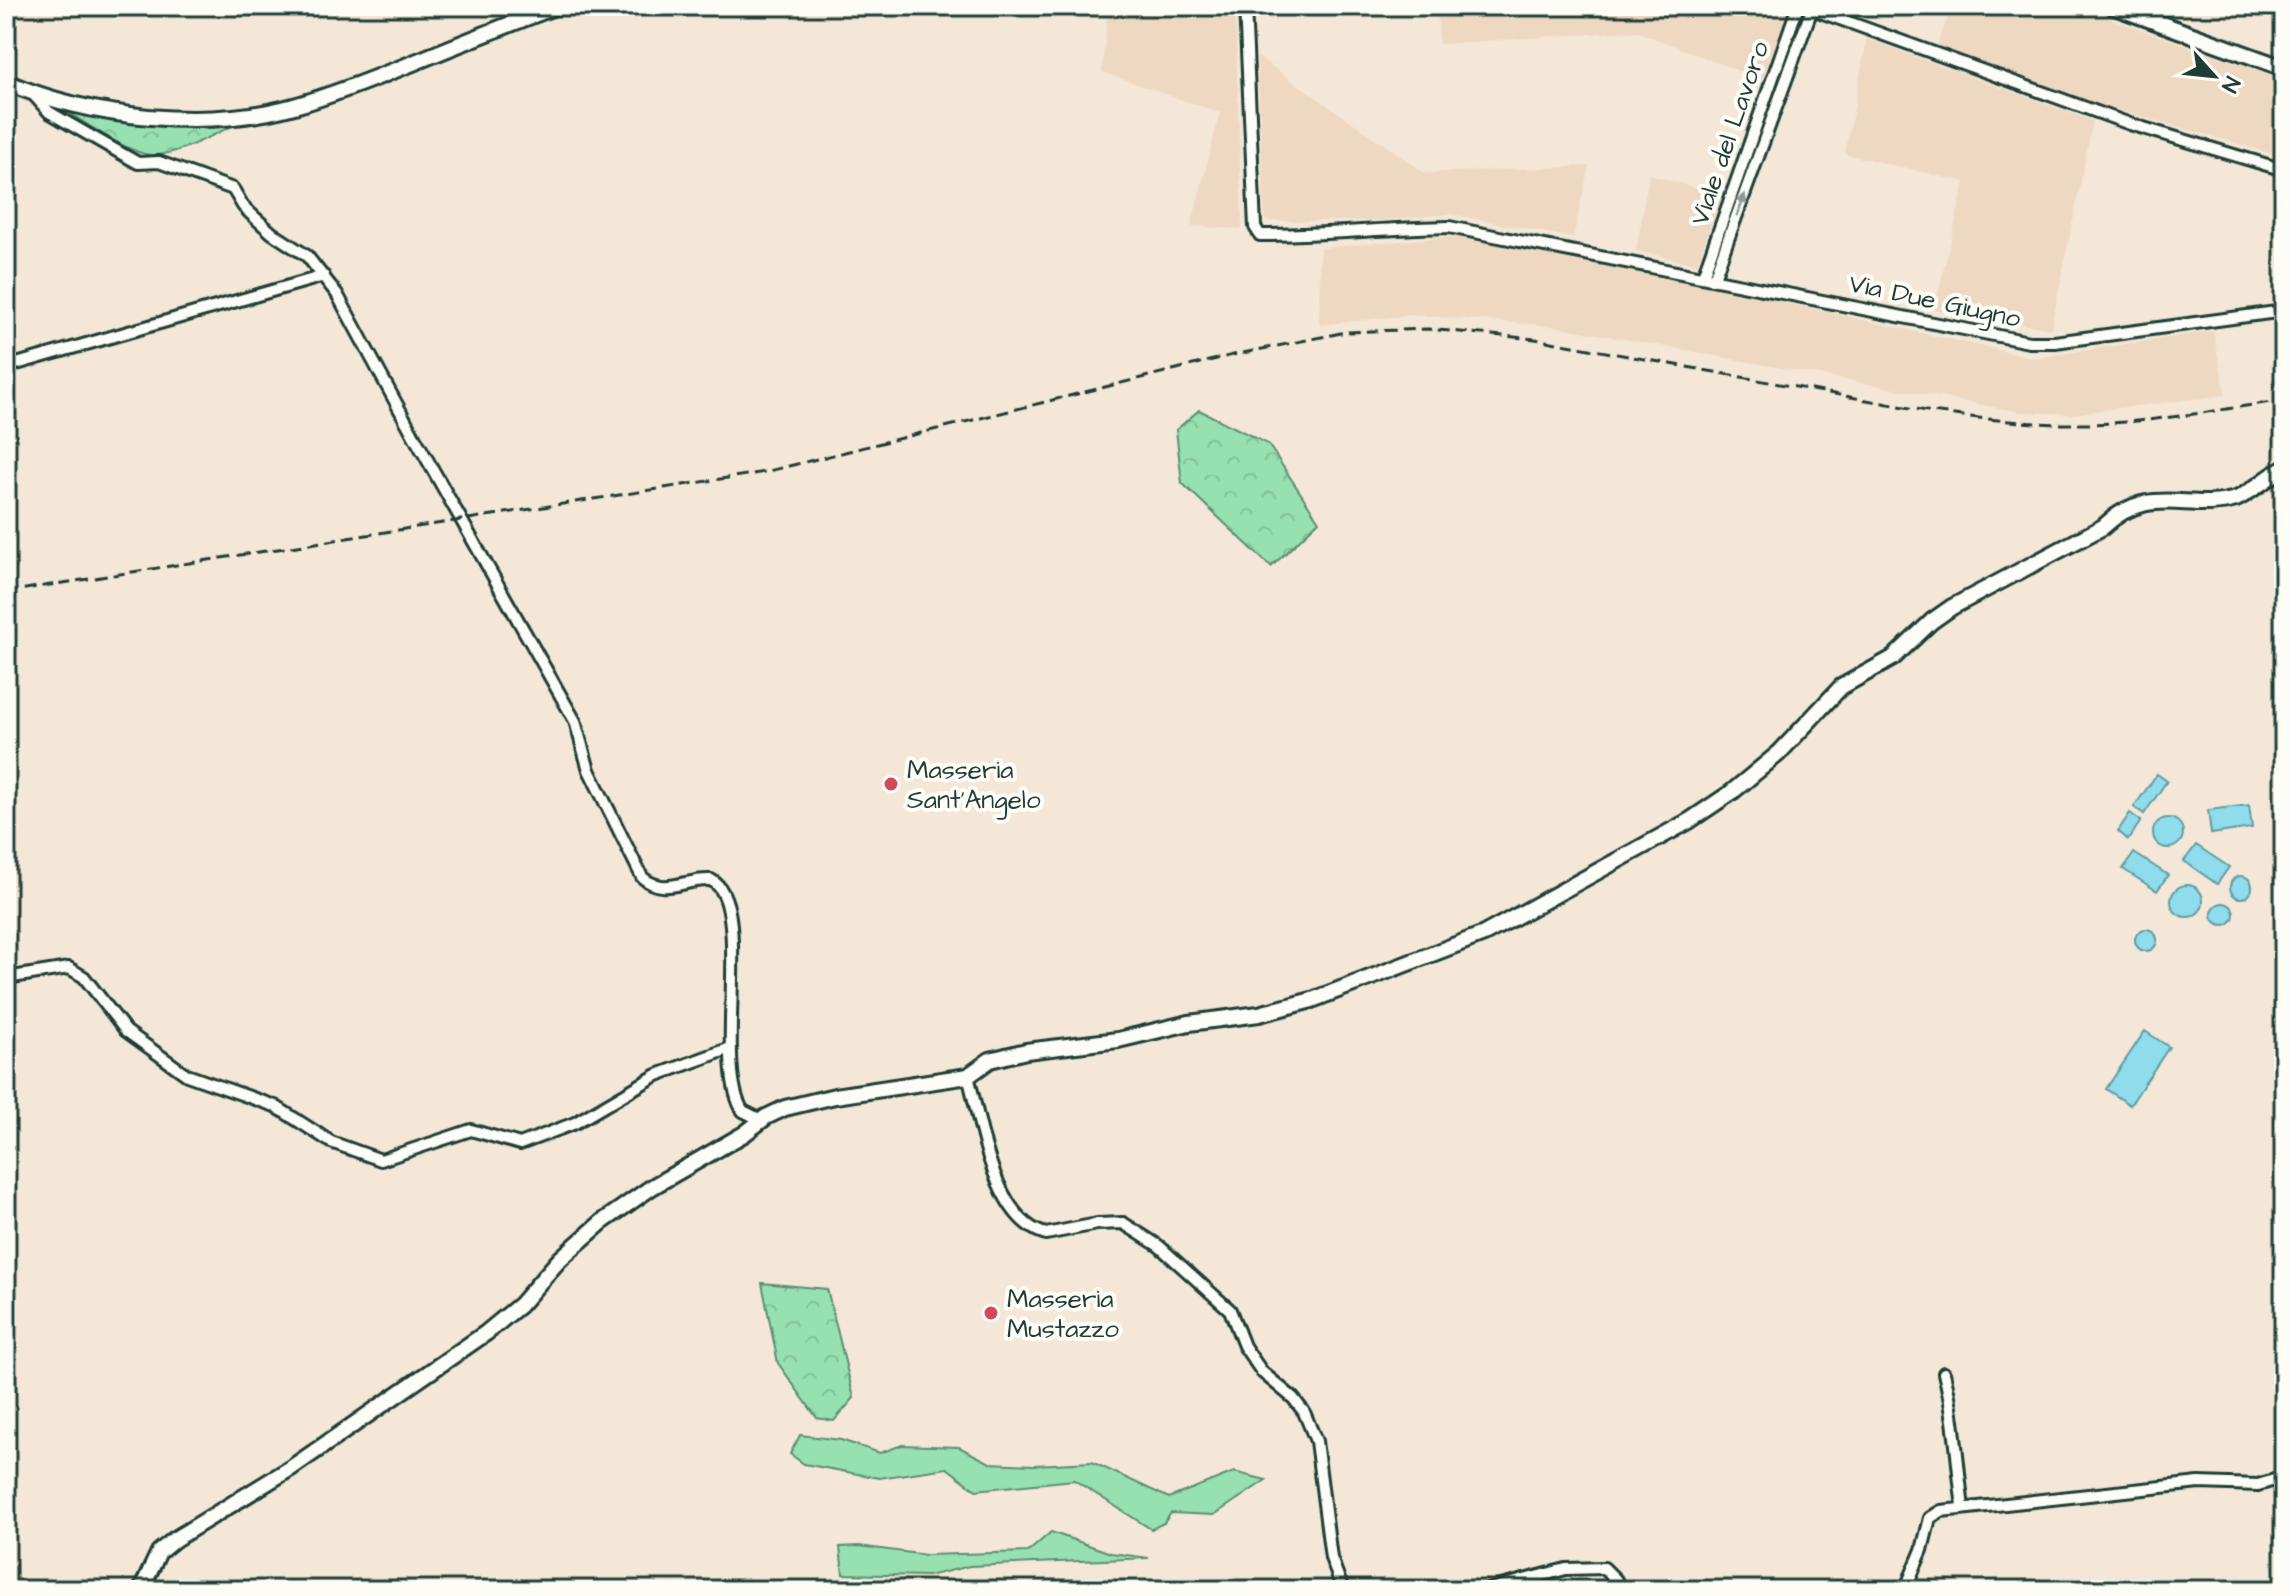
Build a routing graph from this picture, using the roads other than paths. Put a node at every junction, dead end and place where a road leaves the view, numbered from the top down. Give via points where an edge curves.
1 (557, 6) edge
2 (1245, 6) edge
3 (1798, 6) edge
4 (2112, 6) edge
5 (1810, 7) edge
6 (2284, 68) edge
7 (6, 82) edge
8 (31, 92) junction
9 (2284, 170) edge
10 (324, 276) junction
11 (1708, 277) junction
12 (2284, 311) edge
13 (6, 367) edge
14 (2284, 468) edge
15 (6, 978) edge
16 (731, 1048) junction
17 (968, 1076) junction
18 (761, 1120) junction
19 (1944, 1373) dead end
20 (2284, 1477) edge
21 (1963, 1508) junction
22 (141, 1590) edge
23 (1343, 1590) edge
24 (1486, 1590) edge
25 (1620, 1590) edge
26 (1905, 1590) edge

1 - 8 street via 353,86 258,114 108,112
2 - 11 street, Via Due Giugno via 1255,227 1260,235 1449,227
3 - 11 street, Viale del Lavoro
4 - 6 street
5 - 9 street via 2130,124
11 -> 5 street
7 - 8 street
8 - 10 street via 61,119 138,163 161,162 233,189 251,214 307,256
10 - 13 street
10 - 16 street via 575,721 589,770 642,877 664,888 711,880 722,889 732,926
11 - 12 street, Via Due Giugno via 2029,342
14 - 17 street via 2238,498 2136,505 1952,607 1893,658 1841,687 1779,753 1732,792 1484,934 1312,1000 1118,1040 1026,1051 990,1060
15 - 16 street via 69,968 84,977 126,1031 187,1075 275,1106 331,1142 381,1160 471,1130 520,1144 575,1123 657,1075
16 - 18 street via 739,1105
17 - 18 street via 835,1096 785,1108
17 - 23 street via 999,1190 1020,1218 1046,1234 1123,1223 1159,1246 1230,1310 1244,1346 1262,1372 1304,1412 1316,1441 1331,1558
18 - 22 street via 602,1222 486,1333 291,1468 175,1539 159,1552
19 - 21 street via 1954,1412
20 - 21 street via 2258,1485 2199,1483
21 - 26 street via 1930,1518
24 - 25 street via 1566,1569 1604,1568

